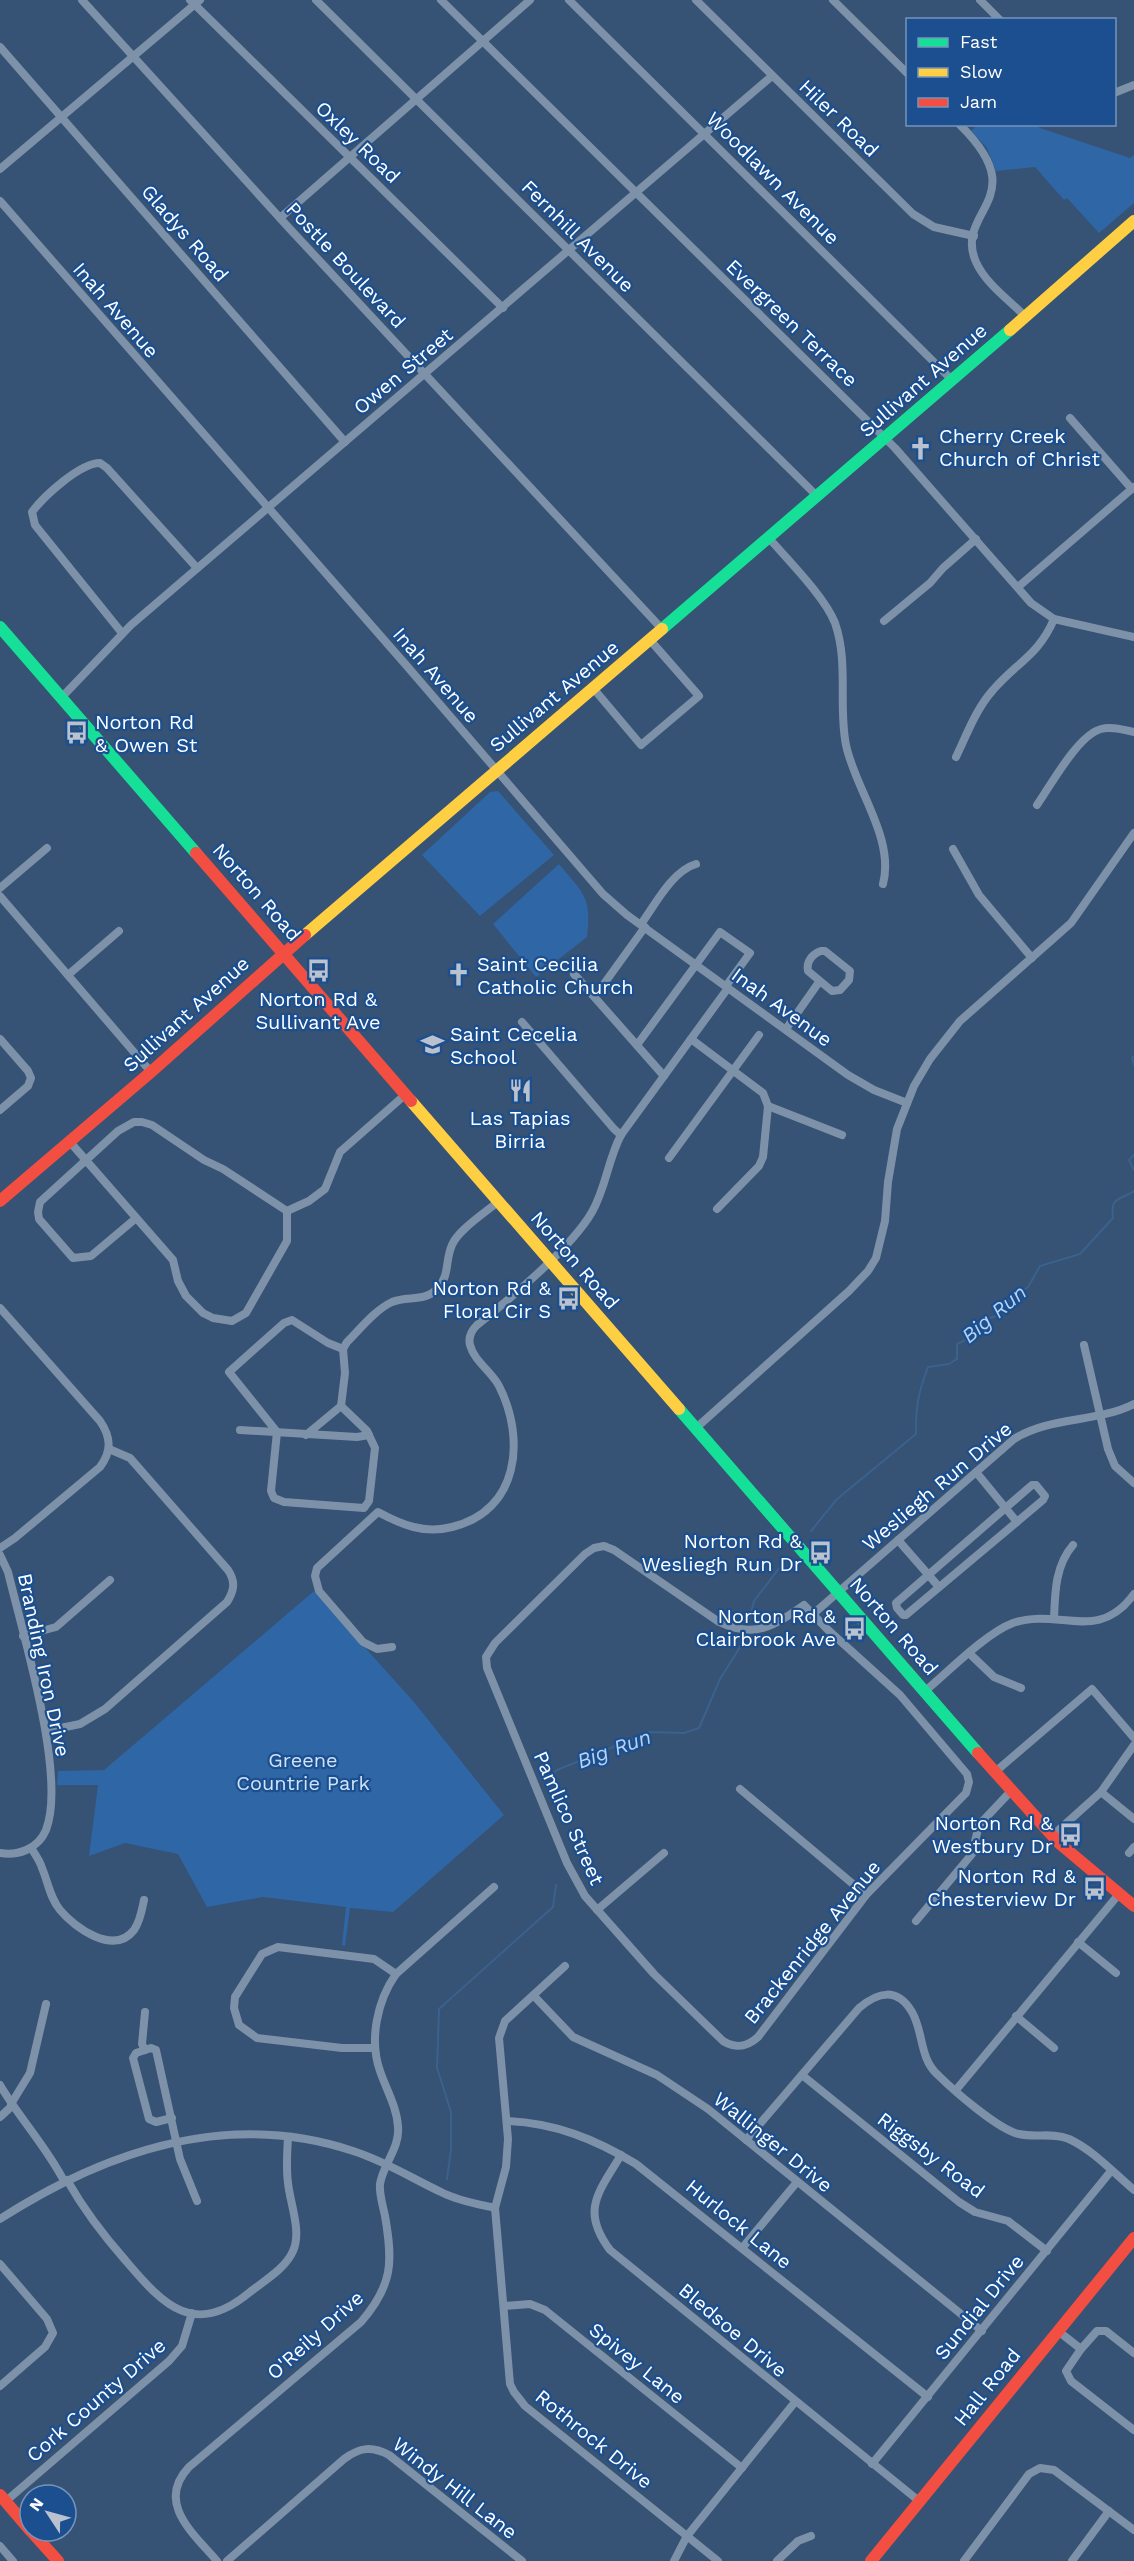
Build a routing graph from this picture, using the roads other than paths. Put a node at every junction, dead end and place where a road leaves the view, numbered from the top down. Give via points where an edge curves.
1 (82, 0) edge
2 (316, 0) edge
3 (441, 0) edge
4 (530, 0) edge
5 (569, 0) edge
6 (696, 0) edge
7 (833, 0) edge
8 (980, 0) edge
9 (195, 1) edge
10 (998, 18) edge
11 (482, 40) junction
12 (0, 47) edge
13 (132, 57) junction
14 (906, 72) edge
15 (772, 76) junction
16 (1134, 85) edge
17 (1116, 92) edge
18 (417, 100) junction
19 (61, 116) junction
20 (961, 126) edge
21 (705, 134) junction
22 (350, 158) junction
23 (0, 169) edge
24 (637, 193) junction
25 (0, 201) edge
26 (280, 218) junction
27 (1134, 221) edge
28 (974, 236) junction
29 (569, 251) junction
30 (503, 308) junction
31 (1026, 317) junction
32 (425, 374) junction
33 (952, 380) junction
34 (1070, 418) dead end
35 (886, 438) junction
36 (345, 442) junction
37 (1133, 488) edge
38 (817, 496) junction
39 (267, 507) junction
40 (768, 537) junction
41 (976, 539) junction
42 (197, 568) junction
43 (1018, 587) junction
44 (1054, 619) junction
45 (884, 621) dead end
46 (0, 627) edge
47 (662, 629) junction
48 (122, 633) junction
49 (1134, 637) edge
50 (650, 640) junction
51 (593, 688) junction
52 (62, 698) junction
53 (1134, 732) edge
54 (956, 757) dead end
55 (496, 771) junction
56 (1037, 805) dead end
57 (1134, 833) edge
58 (47, 848) dead end
59 (953, 849) dead end
60 (696, 864) dead end
61 (882, 884) dead end
62 (0, 888) edge
63 (0, 896) edge
64 (643, 926) junction
65 (119, 931) dead end
66 (284, 953) junction
67 (1032, 958) junction
68 (696, 964) junction
69 (574, 974) dead end
70 (68, 975) junction
71 (819, 982) junction
72 (727, 987) junction
73 (601, 988) dead end
74 (522, 1022) dead end
75 (786, 1029) junction
76 (759, 1035) dead end
77 (0, 1039) edge
78 (691, 1039) junction
79 (637, 1045) junction
80 (733, 1071) junction
81 (151, 1072) junction
82 (664, 1076) junction
83 (406, 1094) junction
84 (907, 1103) junction
85 (768, 1106) junction
86 (0, 1110) edge
87 (621, 1135) junction
88 (842, 1135) dead end
89 (70, 1142) junction
90 (669, 1158) dead end
91 (86, 1161) junction
92 (0, 1201) edge
93 (499, 1201) junction
94 (717, 1209) dead end
95 (287, 1211) junction
96 (135, 1219) junction
97 (550, 1261) junction
98 (0, 1308) edge
99 (1084, 1345) dead end
100 (343, 1349) junction
101 (1134, 1404) edge
102 (341, 1406) junction
103 (1099, 1416) junction
104 (696, 1428) junction
105 (240, 1430) dead end
106 (277, 1432) junction
107 (306, 1435) junction
108 (369, 1435) junction
109 (109, 1449) junction
110 (976, 1472) junction
111 (1134, 1484) edge
112 (1005, 1507) junction
113 (1017, 1522) junction
114 (898, 1540) junction
115 (1073, 1545) dead end
116 (0, 1548) edge
117 (0, 1555) edge
118 (927, 1574) junction
119 (110, 1580) dead end
120 (939, 1587) junction
121 (838, 1591) junction
122 (1134, 1594) edge
123 (812, 1615) junction
124 (1053, 1619) junction
125 (23, 1636) junction
126 (392, 1647) dead end
127 (970, 1654) junction
128 (1021, 1688) dead end
129 (925, 1691) junction
130 (46, 1731) junction
131 (1134, 1738) edge
132 (1134, 1745) edge
133 (995, 1772) junction
134 (740, 1789) dead end
135 (1011, 1791) junction
136 (1101, 1792) junction
137 (1134, 1818) edge
138 (1052, 1836) junction
139 (31, 1848) junction
140 (0, 1852) edge
141 (664, 1853) dead end
142 (494, 1887) dead end
143 (1119, 1894) junction
144 (866, 1895) junction
145 (144, 1900) dead end
146 (1134, 1906) edge
147 (597, 1910) junction
148 (916, 1921) dead end
149 (1078, 1942) junction
150 (566, 1966) dead end
151 (1116, 1973) dead end
152 (396, 1974) junction
153 (534, 1996) junction
154 (46, 2004) dead end
155 (145, 2012) dead end
156 (1016, 2016) junction
157 (719, 2037) joint
158 (374, 2048) junction
159 (1054, 2048) dead end
160 (145, 2050) junction
161 (802, 2075) junction
162 (0, 2085) edge
163 (956, 2090) junction
164 (12, 2105) junction
165 (0, 2117) edge
166 (172, 2118) junction
167 (507, 2121) junction
168 (288, 2138) junction
169 (746, 2140) junction
170 (176, 2141) junction
171 (621, 2155) junction
172 (388, 2164) junction
173 (1111, 2171) junction
174 (66, 2180) junction
175 (797, 2182) junction
176 (1134, 2190) edge
177 (197, 2201) dead end
178 (495, 2208) junction
179 (0, 2219) edge
180 (1134, 2238) edge
181 (743, 2247) junction
182 (1047, 2251) junction
183 (0, 2264) edge
184 (504, 2306) junction
185 (192, 2313) junction
186 (982, 2331) junction
187 (1058, 2331) junction
188 (1081, 2349) junction
189 (1134, 2353) edge
190 (0, 2386) edge
191 (928, 2397) junction
192 (795, 2402) junction
193 (1134, 2430) edge
194 (872, 2464) junction
195 (742, 2468) junction
196 (3, 2498) edge
197 (919, 2501) junction
198 (1109, 2511) junction
199 (18, 2515) edge
200 (1134, 2530) edge
201 (687, 2536) junction
202 (811, 2536) dead end
203 (42, 2543) edge
204 (0, 2546) edge
205 (878, 2559) edge
206 (13, 2561) edge
207 (58, 2561) edge
208 (217, 2561) edge
209 (227, 2561) edge
210 (522, 2561) edge
211 (674, 2561) edge
212 (718, 2561) edge
213 (777, 2561) edge
214 (964, 2561) edge
215 (1072, 2561) edge

1 - 13 street, Postle Boulevard
2 - 18 street, Fernhill Avenue
3 - 11 street, Evergreen Terrace
4 - 11 street
5 - 21 street, Woodlawn Avenue
6 - 15 street, Hiler Road
7 - 14 street
8 - 10 street
9 - 13 street
9 - 22 street, Oxley Road
11 - 18 street
11 - 24 street, Evergreen Terrace
12 - 19 street, Gladys Road
13 - 19 street
13 - 26 street, Postle Boulevard
15 - 21 street, Owen Street
15 - 28 street, Hiler Road via 912,214 934,227
16 - 17 street
18 - 22 street
18 - 29 street, Fernhill Avenue
19 - 23 street
19 - 36 street, Gladys Road
20 - 28 street via 980,146 993,174 991,194
21 - 24 street, Owen Street
21 - 33 street, Woodlawn Avenue
22 - 26 street
22 - 30 street, Oxley Road
24 - 29 street, Owen Street
24 - 35 street, Evergreen Terrace
25 - 39 street, Inah Avenue
26 - 32 street, Postle Boulevard
27 - 31 street, Sullivant Avenue
28 - 31 street via 978,266
29 - 30 street, Owen Street
29 - 38 street, Fernhill Avenue
30 - 32 street, Owen Street
31 - 33 street, Sullivant Avenue
32 - 36 street, Owen Street
32 - 47 street, Postle Boulevard
33 - 35 street, Sullivant Avenue
34 - 37 street
35 - 38 street, Sullivant Avenue
35 - 41 street, Evergreen Terrace
36 - 39 street, Owen Street
37 - 43 street
38 - 40 street, Sullivant Avenue
39 - 42 street, Owen Street
39 - 55 street, Inah Avenue
40 - 47 street, Sullivant Avenue
40 - 61 street via 835,622 844,662 846,745 876,826 885,863
41 - 43 street, Evergreen Terrace
41 - 45 street
42 - 48 street, Owen Street
42 - 48 street via 100,463 83,467 49,495 32,512 34,525
43 - 44 street, Evergreen Terrace via 1031,603
44 - 49 street, Evergreen Terrace
44 - 54 street via 1036,650 981,704
46 - 52 street, Norton Road
47 - 50 street, Sullivant Avenue
48 - 52 street, Owen Street
50 - 51 street, Sullivant Avenue
50 - 51 street via 699,696 642,745
51 - 55 street, Sullivant Avenue
52 - 66 street, Norton Road
53 - 56 street via 1109,728 1091,733
55 - 64 street, Inah Avenue via 594,885
55 - 66 street, Sullivant Avenue
57 - 67 street via 1071,923
58 - 62 street
59 - 67 street via 979,895
60 - 64 street via 680,874
63 - 70 street
64 - 68 street, Inah Avenue
64 - 73 street
65 - 70 street
66 - 81 street, Sullivant Avenue
66 - 83 street, Norton Road
67 - 84 street via 960,1021 930,1059
68 - 72 street, Inah Avenue
68 - 72 street via 720,932 750,953
68 - 79 street
69 - 79 street
70 - 81 street
71 - 71 street via 807,966 816,952 825,951 850,971 849,980 840,990 831,991
71 - 75 street
72 - 75 street, Inah Avenue
72 - 78 street
74 - 87 street
75 - 84 street, Inah Avenue via 849,1075
76 - 80 street
77 - 86 street via 31,1078 28,1086
78 - 80 street
78 - 82 street
79 - 82 street
80 - 85 street via 763,1093
80 - 90 street
81 - 89 street, Sullivant Avenue
82 - 87 street
83 - 93 street, Norton Road
83 - 95 street via 340,1152 325,1189
84 - 104 street via 891,1156 883,1236 873,1264 849,1291
85 - 88 street
85 - 94 street via 759,1166
87 - 97 street via 593,1210
89 - 91 street
89 - 92 street, Sullivant Avenue
91 - 95 street via 118,1131 142,1122
91 - 96 street
91 - 96 street via 40,1202 38,1212 45,1228 72,1258 84,1258
93 - 97 street, Norton Road
93 - 100 street via 452,1244 444,1279 432,1293 386,1306
95 - 96 street via 287,1241 273,1269 241,1317 232,1321 202,1313 186,1296 173,1260
97 - 104 street, Norton Road
97 - 126 street via 477,1325 469,1339 474,1353 498,1385 514,1426 512,1470 501,1492 473,1519 436,1530 412,1528 378,1512 316,1568 319,1591 363,1642 377,1649
98 - 109 street via 100,1421
99 - 103 street
100 - 102 street
100 - 106 street via 292,1320 229,1372
101 - 103 street, Wesliegh Run Drive
102 - 107 street
102 - 108 street
103 - 110 street, Wesliegh Run Drive via 1055,1422 1023,1433
103 - 111 street via 1115,1466
104 - 121 street, Norton Road
105 - 106 street
106 - 107 street
106 - 108 street via 273,1498 360,1508 367,1505 375,1448
107 - 108 street
109 - 116 street via 100,1467
109 - 130 street via 130,1458 154,1484 228,1570 234,1580 233,1592 227,1602 105,1709 80,1724
110 - 112 street
110 - 114 street, Wesliegh Run Drive
112 - 113 street
112 - 113 street via 1032,1485 1045,1496
112 - 118 street
113 - 120 street
114 - 118 street
114 - 121 street, Wesliegh Run Drive
115 - 124 street via 1059,1571
117 - 125 street, Branding Iron Drive via 8,1572
118 - 120 street
118 - 120 street via 896,1603 897,1608 906,1615
119 - 125 street via 56,1627
121 - 123 street, Wesliegh Run Drive
121 - 129 street, Norton Road
122 - 124 street via 1117,1611 1095,1621
123 - 144 street, Brackenridge Avenue via 908,1704 963,1767 969,1782 958,1802
123 - 147 street, Pamlico Street via 804,1605 766,1628 732,1628 614,1550 598,1546 585,1554 495,1643 486,1657 487,1668 567,1863
124 - 127 street via 1011,1623
125 - 130 street, Branding Iron Drive
127 - 128 street via 994,1677
127 - 129 street
129 - 133 street, Norton Road
130 - 139 street, Branding Iron Drive via 49,1815 43,1836
131 - 133 street via 1092,1689
132 - 136 street
133 - 135 street, Norton Road
134 - 144 street
135 - 138 street, Norton Road
135 - 148 street via 980,1825 972,1854
136 - 137 street
136 - 138 street
138 - 143 street, Norton Road
139 - 140 street
139 - 145 street via 60,1910 98,1938 119,1941 132,1933
141 - 147 street
142 - 152 street
143 - 146 street, Norton Road
143 - 149 street
144 - 157 street, Brackenridge Avenue via 754,2041 734,2046
147 - 157 street, Pamlico Street via 654,1974
149 - 151 street
149 - 156 street
150 - 153 street
152 - 158 street via 383,1997
152 - 158 street via 374,1959 278,1947 262,1954 235,1997 234,2013 242,2029 257,2038
153 - 167 street via 506,2021 499,2038
153 - 169 street, Wallinger Drive via 573,2037 657,2075
154 - 164 street via 30,2073
155 - 160 street
156 - 159 street
156 - 163 street
158 - 172 street, O'Reily Drive via 398,2128
160 - 166 street via 156,2050
160 - 166 street via 133,2058 148,2115 152,2121
161 - 163 street via 859,2008 883,1993 895,1997 912,2013 930,2067
161 - 169 street
161 - 182 street, Riggsby Road via 959,2202 975,2212 1008,2221
162 - 164 street
163 - 173 street via 1008,2130 1062,2136
164 - 165 street
164 - 174 street
166 - 170 street
167 - 171 street, Hurlock Lane via 580,2134
167 - 178 street via 507,2167
168 - 170 street via 219,2135
168 - 172 street via 329,2144
168 - 185 street via 294,2251 233,2306 213,2313
169 - 175 street, Wallinger Drive
170 - 174 street via 139,2150
170 - 177 street
171 - 181 street, Hurlock Lane
171 - 192 street, Bledsoe Drive via 595,2201 593,2217 598,2235 610,2250
172 - 178 street via 444,2194
172 - 208 street, O'Reily Drive via 380,2185 391,2258 382,2294 361,2322 189,2467 179,2480 176,2505 183,2521
173 - 176 street
173 - 182 street, Sundial Drive
174 - 179 street
174 - 185 street via 93,2223 153,2293 171,2306
175 - 181 street
175 - 186 street, Wallinger Drive
178 - 184 street, Rothrock Drive
180 - 187 street, Hall Road
181 - 191 street, Hurlock Lane
182 - 186 street, Sundial Drive
183 - 190 street via 53,2333 45,2346
184 - 195 street, Spivey Lane via 530,2304 544,2310
184 - 201 street, Rothrock Drive via 509,2375 519,2399
185 - 196 street, Cork County Drive via 182,2346 169,2361
186 - 191 street, Sundial Drive
187 - 188 street
187 - 197 street, Hall Road
188 - 189 street via 1100,2330
188 - 193 street via 1067,2367 1067,2375
191 - 194 street, Sundial Drive
192 - 194 street, Bledsoe Drive
192 - 195 street
194 - 197 street, Bledsoe Drive
195 - 201 street
196 - 199 street
197 - 205 street, Hall Road
198 - 200 street
198 - 214 street via 1054,2470 1040,2469 1026,2479
198 - 215 street
201 - 211 street
201 - 212 street, Rothrock Drive
202 - 213 street via 798,2541
203 - 207 street
204 - 206 street
209 - 210 street, Windy Hill Lane via 344,2459 368,2448 389,2455

